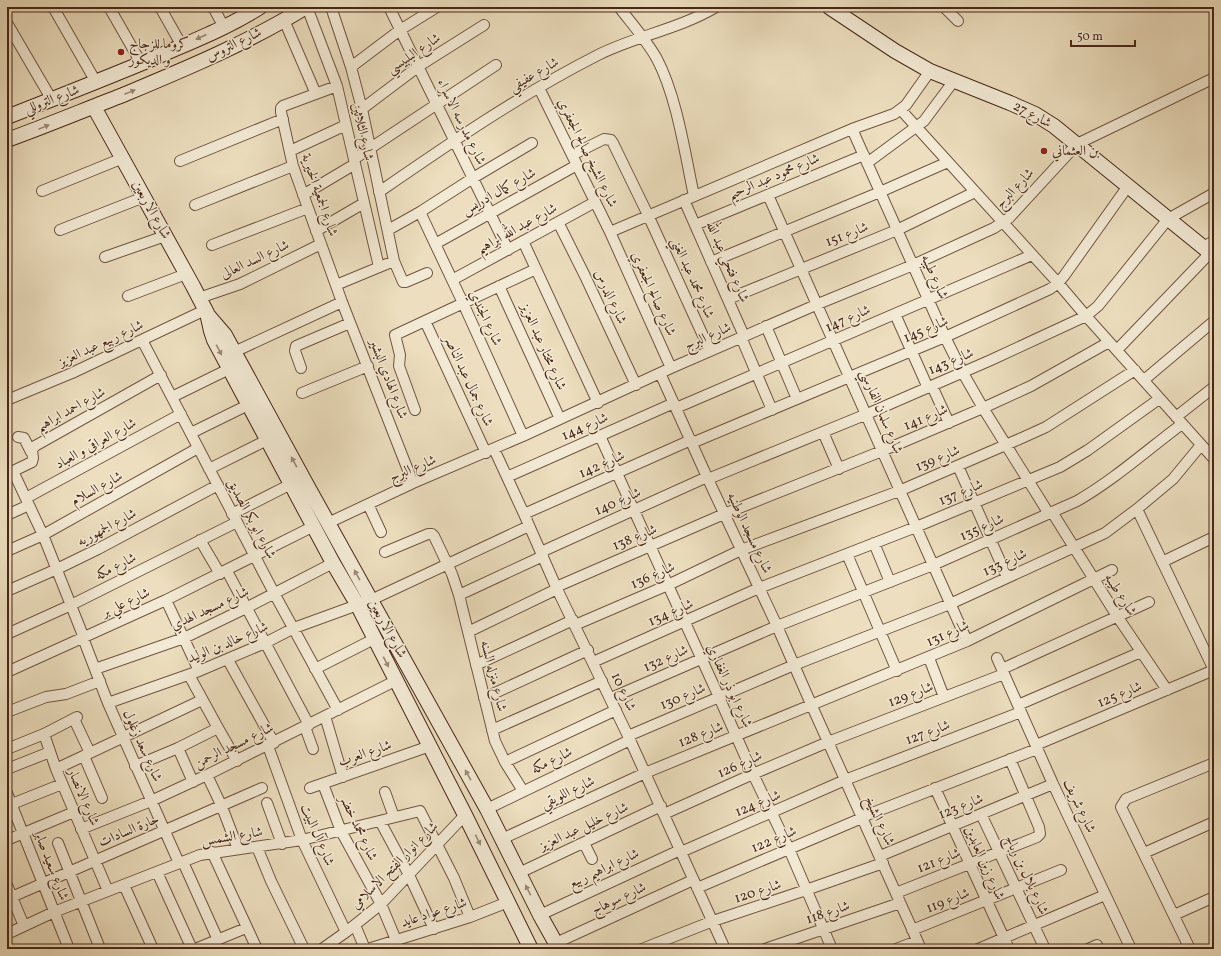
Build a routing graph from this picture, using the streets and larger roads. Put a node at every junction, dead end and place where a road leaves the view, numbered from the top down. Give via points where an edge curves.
1 (53, 7) edge
2 (109, 7) edge
3 (160, 7) edge
4 (213, 7) edge
5 (260, 7) edge
6 (306, 7) edge
7 (331, 7) edge
8 (389, 7) edge
9 (437, 7) edge
10 (619, 7) edge
11 (716, 7) edge
12 (829, 7) edge
13 (944, 7) edge
14 (284, 20) junction
15 (958, 21) dead end
16 (7, 23) edge
17 (484, 25) dead end
18 (224, 27) junction
19 (400, 30) junction
20 (642, 37) junction
21 (182, 46) junction
22 (140, 63) junction
23 (496, 65) dead end
24 (419, 66) junction
25 (351, 67) junction
26 (930, 71) junction
27 (1214, 78) edge
28 (96, 82) junction
29 (953, 82) junction
30 (337, 86) junction
31 (539, 88) junction
32 (316, 94) junction
33 (52, 100) junction
34 (437, 104) junction
35 (94, 107) junction
36 (362, 109) junction
37 (901, 110) junction
38 (282, 116) junction
39 (7, 117) edge
40 (346, 125) junction
41 (917, 127) junction
42 (852, 129) junction
43 (7, 140) edge
44 (454, 140) junction
45 (532, 143) dead end
46 (1076, 144) junction
47 (370, 148) junction
48 (290, 151) junction
49 (572, 155) junction
50 (123, 158) junction
51 (866, 159) junction
52 (180, 161) dead end
53 (355, 162) junction
54 (948, 162) junction
55 (577, 165) junction
56 (293, 166) junction
57 (473, 178) junction
58 (1128, 186) junction
59 (42, 191) dead end
60 (379, 192) junction
61 (880, 192) junction
62 (975, 192) junction
63 (1214, 192) edge
64 (303, 195) junction
65 (768, 195) junction
66 (144, 196) junction
67 (694, 196) junction
68 (684, 200) junction
69 (596, 202) junction
70 (364, 203) junction
71 (195, 204) dead end
72 (308, 208) junction
73 (420, 212) junction
74 (489, 213) junction
75 (648, 215) junction
76 (1168, 219) junction
77 (558, 222) junction
78 (1003, 223) junction
79 (695, 225) junction
80 (60, 230) dead end
81 (388, 230) junction
82 (897, 230) junction
83 (316, 231) junction
84 (610, 232) junction
85 (785, 232) junction
86 (165, 236) junction
87 (523, 241) junction
88 (321, 244) junction
89 (435, 244) junction
90 (212, 245) dead end
91 (508, 250) junction
92 (1210, 250) edge
93 (1032, 255) junction
94 (105, 257) dead end
95 (394, 261) junction
96 (711, 262) junction
97 (913, 265) junction
98 (379, 267) junction
99 (536, 269) junction
100 (802, 269) junction
101 (427, 273) dead end
102 (186, 274) junction
103 (452, 280) junction
104 (1058, 283) junction
105 (336, 285) junction
106 (500, 286) junction
107 (128, 296) dead end
108 (728, 298) junction
109 (929, 299) junction
110 (342, 302) junction
111 (463, 303) junction
112 (818, 304) junction
113 (203, 307) junction
114 (895, 314) junction
115 (1086, 316) junction
116 (426, 321) junction
117 (1214, 321) edge
118 (350, 323) junction
119 (766, 326) junction
120 (743, 337) junction
121 (945, 337) junction
122 (142, 340) junction
123 (834, 341) junction
124 (1109, 342) junction
125 (1116, 350) junction
126 (710, 351) junction
127 (911, 351) junction
128 (234, 352) junction
129 (782, 363) junction
130 (368, 366) junction
131 (301, 368) dead end
132 (671, 368) junction
133 (229, 369) junction
134 (1135, 370) junction
135 (963, 372) junction
136 (660, 373) junction
137 (757, 373) junction
138 (161, 375) junction
139 (851, 377) junction
140 (1144, 380) junction
141 (636, 385) junction
142 (930, 387) junction
143 (1214, 387) edge
144 (302, 393) dead end
145 (172, 397) junction
146 (1159, 398) junction
147 (797, 399) junction
148 (7, 400) edge
149 (598, 403) junction
150 (248, 405) junction
151 (675, 405) junction
152 (983, 408) junction
153 (415, 410) dead end
154 (772, 410) junction
155 (181, 414) junction
156 (867, 414) junction
157 (560, 420) junction
158 (1179, 421) junction
159 (950, 423) junction
160 (823, 432) junction
161 (191, 433) junction
162 (523, 436) junction
163 (600, 436) junction
164 (18, 437) dead end
165 (267, 440) junction
166 (691, 442) junction
167 (1006, 445) junction
168 (1201, 445) junction
169 (198, 448) junction
170 (490, 451) junction
171 (882, 451) junction
172 (31, 452) junction
173 (1214, 459) edge
174 (958, 466) junction
175 (209, 469) junction
176 (839, 469) junction
177 (10, 472) edge
178 (617, 473) junction
179 (507, 477) junction
180 (708, 478) junction
181 (1029, 480) junction
182 (413, 483) junction
183 (291, 484) junction
184 (218, 486) junction
185 (899, 491) junction
186 (27, 502) junction
187 (974, 503) junction
188 (368, 504) junction
189 (1137, 509) junction
190 (634, 510) junction
191 (1051, 513) junction
192 (524, 514) junction
193 (724, 514) junction
194 (7, 515) edge
195 (234, 518) junction
196 (328, 523) junction
197 (314, 526) junction
198 (529, 526) junction
199 (916, 527) junction
200 (381, 532) dead end
201 (43, 535) junction
202 (1214, 537) edge
203 (200, 540) junction
204 (990, 540) junction
205 (874, 543) junction
206 (651, 546) junction
207 (1073, 547) junction
208 (741, 550) junction
209 (7, 551) edge
210 (386, 552) dead end
211 (542, 554) junction
212 (847, 554) junction
213 (256, 556) junction
214 (1162, 562) junction
215 (333, 563) junction
216 (447, 564) junction
217 (933, 565) junction
218 (57, 569) junction
219 (1112, 570) dead end
220 (223, 572) junction
221 (1007, 577) junction
222 (1093, 579) junction
223 (890, 582) junction
224 (668, 585) junction
225 (556, 588) junction
226 (759, 588) junction
227 (7, 591) edge
228 (863, 592) junction
229 (274, 593) junction
230 (459, 595) junction
231 (166, 600) junction
232 (371, 600) junction
233 (1149, 602) dead end
234 (356, 604) junction
235 (950, 604) junction
236 (71, 605) junction
237 (246, 608) junction
238 (1117, 616) junction
239 (574, 622) junction
240 (685, 622) junction
241 (777, 626) junction
242 (294, 628) junction
243 (879, 631) junction
244 (468, 632) junction
245 (7, 634) edge
246 (84, 638) junction
247 (184, 638) junction
248 (374, 639) junction
249 (967, 641) junction
250 (265, 643) junction
251 (588, 650) junction
252 (1141, 652) junction
253 (929, 658) junction
254 (997, 658) dead end
255 (701, 659) junction
256 (228, 660) junction
257 (593, 662) junction
258 (476, 665) junction
259 (794, 665) junction
260 (95, 669) junction
261 (315, 669) junction
262 (897, 670) junction
263 (1214, 670) edge
264 (7, 672) edge
265 (1003, 672) junction
266 (194, 673) junction
267 (100, 681) junction
268 (395, 681) junction
269 (602, 681) junction
270 (1167, 690) junction
271 (719, 697) junction
272 (944, 697) junction
273 (484, 698) junction
274 (611, 698) junction
275 (202, 700) junction
276 (108, 703) junction
277 (810, 704) junction
278 (1019, 709) junction
279 (338, 710) junction
280 (616, 710) junction
281 (7, 712) edge
282 (325, 716) junction
283 (307, 726) junction
284 (218, 728) junction
285 (492, 730) junction
286 (44, 734) junction
287 (736, 735) junction
288 (123, 738) junction
289 (629, 738) junction
290 (828, 742) junction
291 (271, 744) junction
292 (430, 746) junction
293 (1036, 747) junction
294 (178, 748) junction
295 (7, 749) edge
296 (313, 749) dead end
297 (50, 752) junction
298 (87, 755) junction
299 (1010, 759) junction
300 (237, 761) junction
301 (505, 762) junction
302 (1214, 763) edge
303 (135, 766) junction
304 (7, 769) edge
305 (56, 770) junction
306 (646, 773) junction
307 (753, 774) junction
308 (207, 775) junction
309 (343, 777) junction
310 (845, 780) junction
311 (193, 782) junction
312 (62, 784) junction
313 (323, 784) junction
314 (1053, 784) junction
315 (262, 788) dead end
316 (310, 788) dead end
317 (935, 788) junction
318 (523, 791) junction
319 (385, 792) dead end
320 (7, 793) edge
321 (1025, 796) junction
322 (102, 798) dead end
323 (151, 801) junction
324 (267, 803) dead end
325 (9, 805) edge
326 (222, 807) junction
327 (487, 809) junction
328 (663, 810) junction
329 (74, 812) junction
330 (771, 813) junction
331 (980, 814) junction
332 (465, 815) junction
333 (394, 817) junction
334 (862, 817) junction
335 (380, 821) junction
336 (1214, 822) edge
337 (952, 826) junction
338 (81, 829) junction
339 (165, 831) junction
340 (341, 831) junction
341 (24, 833) junction
342 (502, 839) junction
343 (7, 840) edge
344 (302, 840) junction
345 (584, 842) junction
346 (58, 844) dead end
347 (282, 844) junction
348 (438, 845) junction
349 (257, 847) junction
350 (238, 849) junction
351 (789, 850) junction
352 (680, 851) junction
353 (212, 852) junction
354 (999, 852) junction
355 (1144, 853) junction
356 (592, 859) dead end
357 (881, 859) junction
358 (95, 860) junction
359 (181, 862) junction
360 (969, 864) junction
361 (1061, 870) dead end
362 (69, 871) junction
363 (157, 872) junction
364 (519, 873) junction
365 (409, 875) junction
366 (43, 883) junction
367 (695, 884) junction
368 (124, 885) junction
369 (7, 886) edge
370 (1017, 889) junction
371 (806, 890) junction
372 (108, 892) junction
373 (896, 893) junction
374 (1105, 895) junction
375 (1214, 897) edge
376 (9, 898) edge
377 (986, 901) junction
378 (82, 902) junction
379 (508, 902) junction
380 (900, 903) junction
381 (381, 904) junction
382 (54, 912) junction
383 (540, 915) junction
384 (1174, 915) junction
385 (470, 917) junction
386 (713, 921) junction
387 (355, 925) junction
388 (1034, 925) junction
389 (24, 926) junction
390 (246, 928) junction
391 (434, 929) junction
392 (824, 930) junction
393 (912, 930) junction
394 (346, 932) junction
395 (7, 934) edge
396 (1003, 938) junction
397 (218, 940) junction
398 (396, 940) junction
399 (334, 945) edge
400 (919, 945) edge
401 (99, 946) dead end
402 (558, 946) edge
403 (69, 949) edge
404 (153, 949) edge
405 (194, 949) edge
406 (257, 949) edge
407 (304, 949) edge
408 (322, 949) edge
409 (366, 949) edge
410 (531, 949) edge
411 (642, 949) edge
412 (725, 949) edge
413 (765, 949) edge
414 (832, 949) edge
415 (896, 949) edge
416 (978, 949) edge
417 (1008, 949) edge
418 (1045, 949) edge
419 (1131, 949) edge
420 (1190, 949) edge

1 - 28 street
2 - 22 street
3 - 21 street
4 - 18 street
5 - 18 street, شارع التروس
6 - 14 street, شارع التروس
6 - 30 street, شارع الثلاثين
7 - 25 street, شارع الثلاثين
8 - 19 street, شارع مدرسه الاسراء
9 - 19 street
10 - 20 street
11 - 20 street, شارع عفيفي via 684,23
12 - 26 street, شارع 27
13 - 15 street
14 - 32 street
35 -> 14 street, شارع التروس via 195,64
16 - 33 street
17 - 24 street, شارع البلبيسي
18 -> 21 street, شارع التروس
19 - 24 street, شارع مدرسه الاسراء
19 - 25 street
20 - 31 street, شارع عفيفي via 600,54
20 - 67 street via 657,60 667,84
21 - 22 street, شارع التروس
22 - 28 street, شارع التروس
23 - 34 street
24 - 34 street, شارع مدرسه الاسراء
24 - 36 street, شارع البلبيسي
25 - 36 street, شارع الثلاثين
26 - 29 street, شارع 27
26 - 37 street
27 - 46 street
28 - 33 street, شارع التروللي
29 - 41 street, شارع محمود عبد الرحيم
29 - 46 street, شارع 27 via 1035,114
30 - 32 street
30 - 40 street, شارع الثلاثين
31 - 44 street, شارع عفيفي
31 - 49 street, شارع الشيخ صالح الجعفري
32 - 38 street via 283,106
33 - 39 street, شارع التروللي
34 - 44 street, شارع مدرسه الاسراء
34 - 47 street
43 -> 35 street, شارع التروللي
35 - 50 street, شارع الاربعين
36 - 47 street, شارع الثلاثين
37 - 41 street
37 - 42 street
38 - 48 street, شارع الجمعية الخيرية
38 - 52 street
40 - 48 street
40 - 53 street, شارع الثلاثين
41 - 51 street, شارع محمود عبد الرحيم
41 - 54 street
42 - 51 street, شارع طيبه
42 - 67 street
44 - 57 street, شارع مدرسه الاسراء
44 - 60 street, شارع عفيفي
45 - 57 street
46 - 58 street, شارع 27
46 - 78 street, شارع البرج
47 - 53 street
47 - 60 street, شارع الثلاثين
48 - 56 street, شارع الجمعية الخيرية
49 - 55 street, شارع الشيخ صالح الجعفري
49 - 75 street, شارع محمد عبد الغني via 604,139 611,140
50 - 59 street
50 - 66 street, شارع الاربعين
51 - 61 street, شارع طيبه
51 - 65 street, شارع محمود عبد الرحيم
53 - 64 street
53 - 70 street, شارع الثلاثين
54 - 61 street
54 - 62 street
55 - 69 street, شارع الشيخ صالح الجعفري
55 - 74 street, شارع كمال ادريس
56 - 64 street, شارع الجمعية الخيرية
56 - 71 street
57 - 73 street
57 - 74 street, شارع مدرسه الاسراء
58 - 76 street, شارع 27
58 - 104 street, شارع 145
60 - 81 street, شارع الثلاثين
61 - 82 street, شارع طيبه
61 - 85 street
62 - 78 street
62 - 82 street, شارع 151
63 - 76 street
64 - 72 street, شارع الجمعية الخيرية
65 - 79 street, شارع محمود عبد الرحيم
65 - 85 street, شارع سلمان الفارسي
66 - 80 street
66 - 86 street, شارع الاربعين
67 - 68 street
68 - 75 street
68 - 79 street, شارع فتحي عبد الله
69 - 77 street, شارع عبد الله ابراهيم
69 - 84 street, شارع الشيخ صالح الجعفري
70 - 83 street
70 - 98 street, شارع الثلاثين
72 - 83 street, شارع الجمعية الخيرية
72 - 90 street
73 - 81 street
73 - 89 street, شارع الجندي
74 - 89 street, شارع كمال ادريس
74 - 91 street, شارع مدرسه الاسراء
75 - 84 street
75 - 126 street, شارع محمد عبد الغني
76 - 92 street, شارع 27
76 - 115 street, شارع 143 via 1098,306
77 - 87 street, شارع عبد الله ابراهيم
77 - 141 street, شارع الدرس
78 - 93 street
78 - 97 street, شارع البرج
79 - 96 street, شارع فتحي عبد الله
81 - 95 street, شارع الثلاثين
82 - 97 street, شارع طيبه
82 - 100 street, شارع 151
83 - 88 street, شارع الجمعية الخيرية
84 - 132 street, شارع صالح الجعفري
85 - 96 street
85 - 100 street, شارع سلمان الفارسي
86 - 94 street
86 - 102 street, شارع الاربعين
87 - 91 street, شارع عبد الله ابراهيم
87 - 99 street
88 - 105 street, شارع الجمعية الخيرية
88 - 113 street, شارع السد العالى via 240,284
89 - 103 street, شارع الجندي
91 - 103 street, شارع عبد الله ابراهيم
92 - 125 street
93 - 104 street
93 - 109 street, شارع 147
95 - 98 street
95 - 101 street, شارع الثلاثين via 403,282
96 - 108 street, شارع فتحي عبد الله
97 - 109 street, شارع طيبه
97 - 112 street, شارع البرج
98 - 105 street
99 - 106 street
99 - 149 street
100 - 108 street, شارع 151
100 - 112 street, شارع سلمان الفارسي
102 - 107 street
102 - 113 street, شارع الاربعين
103 - 111 street, شارع الجندي
104 - 115 street
104 - 121 street, شارع 145
105 - 110 street, شارع الهادي البشير
106 - 111 street
106 - 157 street, شارع مختار عبد العزيز
108 - 120 street, شارع فتحي عبد الله
109 - 114 street, شارع 147
109 - 121 street, شارع طيبه
110 - 118 street, شارع الهادي البشير
110 - 128 street
111 - 116 street
111 - 162 street, شارع الجندي
112 - 119 street, شارع البرج
112 - 123 street, شارع سلمان الفارسي
113 - 122 street, شارع ربيع عبد العزيز
113 - 128 street, شارع الاربعين via 225,335
113 -> 133 street, شارع الاربعين via 214,340
114 - 123 street, شارع 147
114 - 127 street
115 - 124 street
115 - 135 street, شارع 143
116 - 153 street via 396,334 395,338 400,355 399,366
116 - 170 street, شارع جمال عبد الناصر
117 - 140 street
118 - 130 street, شارع الهادي البشير
118 - 131 street via 296,346 295,351
119 - 120 street, شارع البرج
119 - 129 street
120 - 126 street, شارع البرج
120 - 137 street, شارع فتحي عبد الله
121 - 127 street, شارع 145
121 - 135 street, شارع طيبه
122 - 138 street, شارع ابو بكر الصديق
122 - 148 street, شارع ربيع عبد العزيز
123 - 129 street, شارع 147
123 - 139 street, شارع سلمان الفارسي
124 - 125 street
124 - 152 street, شارع 141 via 1031,386
125 - 134 street
126 - 132 street, شارع البرج
127 - 139 street, شارع 145
127 - 142 street
196 -> 128 street, شارع الاربعين
129 - 137 street, شارع 147
129 - 147 street
130 - 144 street
130 - 182 street, شارع الهادي البشير
132 - 136 street, شارع البرج
133 - 145 street
133 - 150 street, شارع الاربعين
134 - 140 street
134 - 167 street, شارع 139 via 1046,427
135 - 142 street, شارع 143
135 - 152 street, شارع طيبه
136 - 141 street, شارع البرج
136 - 151 street, شارع مسجد الوطنيه
137 - 151 street, شارع 147
137 - 154 street, شارع فتحي عبد الله
138 - 145 street, شارع ابو بكر الصديق
138 - 172 street, شارع احمد ابراهيم via 35,446
139 - 147 street, شارع 145
139 - 156 street, شارع سلمان الفارسي
140 - 146 street
141 - 149 street, شارع البرج
142 - 156 street, شارع 143
142 - 159 street
143 - 158 street, شارع 135
145 - 155 street, شارع ابو بكر الصديق
146 - 158 street
146 - 181 street, شارع 137 via 1074,459
147 - 154 street, شارع 145
149 - 157 street, شارع البرج
150 - 161 street
150 - 165 street, شارع الاربعين
151 - 163 street, شارع 144
151 - 166 street, شارع مسجد الوطنيه
152 - 159 street, شارع 141
152 - 167 street, شارع طيبه
154 - 166 street, شارع 145
155 - 161 street, شارع ابو بكر الصديق
155 - 186 street, شارع العراقي و العباد
156 - 160 street, شارع 143
156 - 171 street, شارع سلمان الفارسي
157 - 162 street, شارع البرج
158 - 168 street
158 - 191 street, شارع 135 via 1099,488
159 - 171 street, شارع 141
160 - 176 street
160 - 180 street, شارع 143
161 - 169 street, شارع ابو بكر الصديق
162 - 170 street, شارع البرج
163 - 178 street, شارع ابو ذر الغفاري
163 - 179 street, شارع 144
164 - 172 street via 24,438
165 - 175 street
165 - 183 street, شارع الاربعين
166 - 178 street, شارع 142
166 - 180 street, شارع مسجد الوطنيه
167 - 174 street, شارع 139
167 - 181 street, شارع طيبه
168 - 173 street
168 - 189 street, شارع 133 via 1173,479
169 - 175 street, شارع ابو بكر الصديق
169 - 201 street, شارع السلام
170 - 179 street, شارع 10
170 - 182 street, شارع البرج
171 - 176 street, شارع 141
171 - 185 street, شارع سلمان الفارسي
172 - 177 street, شارع احمد ابراهيم via 32,462
174 - 185 street, شارع 139
174 - 187 street
175 - 184 street, شارع ابو بكر الصديق
176 - 193 street, شارع 141
177 - 186 street, شارع سعد زغلول
178 - 190 street, شارع ابو ذر الغفاري
178 - 192 street, شارع 142
179 - 192 street, شارع 10
180 - 190 street, شارع 140
180 - 193 street, شارع مسجد الوطنيه
181 - 187 street, شارع 137
181 - 191 street, شارع طيبه
182 - 188 street, شارع البرج
183 - 195 street, شارع مكه
183 - 197 street, شارع الاربعين
184 - 195 street, شارع ابو بكر الصديق
184 - 218 street, شارع الجمهوريه
185 - 199 street, شارع سلمان الفارسي
185 - 208 street, شارع 139
186 - 194 street, شارع العراقي و العباد
186 - 201 street, شارع سعد زغلول
187 - 199 street, شارع 137
187 - 204 street
188 - 196 street, شارع البرج
188 - 200 street
189 - 207 street, شارع 133 via 1105,533
189 - 214 street
190 - 206 street, شارع ابو ذر الغفاري
190 - 211 street, شارع 140
191 - 204 street, شارع 135
191 - 207 street, شارع طيبه
192 - 198 street, شارع 10
193 - 206 street, شارع 138
193 - 208 street, شارع مسجد الوطنيه
195 - 203 street, شارع مكه
195 - 213 street, شارع ابو بكر الصديق
232 -> 196 street, شارع الاربعين
197 - 213 street, شارع علي بر
197 - 215 street, شارع الاربعين
198 - 211 street, شارع 10
198 - 216 street, شارع خالد بن الوليد
199 - 205 street, شارع 137
199 - 217 street, شارع سلمان الفارسي
201 - 209 street, شارع السلام
201 - 218 street, شارع سعد زغلول
202 - 214 street
203 - 220 street
203 - 236 street, شارع مكه
204 - 217 street, شارع 135
204 - 221 street
205 - 212 street, شارع 137
205 - 223 street
206 - 224 street, شارع ابو ذر الغفاري
206 - 225 street, شارع 138
207 - 221 street, شارع 133
207 - 222 street, شارع طيبه
208 - 224 street, شارع 136
208 - 226 street, شارع مسجد الوطنيه
210 - 216 street, شارع منزله السنه via 430,534 434,536
211 - 225 street, شارع 10
211 - 230 street, شارع 140
212 - 226 street, شارع 137
212 - 228 street
213 - 220 street, شارع علي بر
213 - 229 street, شارع ابو بكر الصديق
214 - 263 street
215 - 229 street, شارع مسجد الهدي
215 - 234 street, شارع الاربعين
216 - 230 street, شارع منزله السنه
216 - 232 street, شارع خالد بن الوليد
217 - 223 street, شارع 135
217 - 235 street, شارع سلمان الفارسي
218 - 227 street, شارع الجمهوريه
218 - 236 street, شارع سعد زغلول
219 - 222 street, شارع 131
220 - 231 street, شارع علي بر
220 - 237 street
221 - 235 street, شارع 133
222 - 238 street, شارع طيبه
222 - 249 street, شارع 131
223 - 228 street, شارع 135
224 - 239 street, شارع 136
224 - 240 street, شارع ابو ذر الغفاري
225 - 239 street, شارع 10
225 - 244 street, شارع 138
226 - 240 street, شارع 134
226 - 241 street, شارع مسجد الوطنيه
228 - 241 street, شارع 135
228 - 243 street
229 - 237 street, شارع مسجد الهدي
229 - 242 street, شارع ابو بكر الصديق
230 - 244 street, شارع منزله السنه
231 - 246 street, شارع علي بر
231 - 247 street
232 - 234 street, شارع خالد بن الوليد
327 -> 232 street, شارع الاربعين
233 - 238 street, شارع 129
234 - 242 street, شارع خالد بن الوليد
234 - 248 street, شارع الاربعين
235 - 243 street, شارع 133
235 - 249 street, شارع سلمان الفارسي
236 - 245 street, شارع مكه
236 - 246 street, شارع سعد زغلول
237 - 247 street, شارع مسجد الهدي
237 - 250 street
238 - 252 street, شارع طيبه
238 - 265 street, شارع 129
239 - 251 street, شارع 10
239 - 258 street, شارع 136
240 - 255 street, شارع ابو ذر الغفاري
240 - 257 street, شارع 134
241 - 255 street, شارع 132
241 - 259 street, شارع مسجد الوطنيه
242 - 250 street, شارع خالد بن الوليد
242 - 261 street, شارع ابو بكر الصديق
243 - 259 street, شارع 133
243 - 262 street
244 - 258 street, شارع منزله السنه
246 - 260 street, شارع سعد زغلول
246 - 264 street, شارع علي بر
247 - 260 street, شارع مسجد الهدي
247 - 266 street
248 - 261 street
248 -> 268 street, شارع الاربعين
249 - 253 street, شارع 131
250 - 256 street, شارع خالد بن الوليد
250 - 283 street
251 - 257 street, شارع 10
251 - 273 street
252 - 270 street, شارع طيبه
252 - 278 street, شارع 127
253 - 262 street, شارع 131
253 - 272 street
254 - 265 street
255 - 271 street, شارع ابو ذر الغفاري
255 - 274 street, شارع 132
256 - 266 street, شارع خالد بن الوليد
256 - 291 street, شارع آل البيت
257 - 269 street, شارع 10
258 - 273 street, شارع منزله السنه
259 - 271 street, شارع 130
259 - 277 street, شارع مسجد الوطنيه
260 - 267 street, شارع سعد زغلول
261 - 279 street, شارع ابو بكر الصديق
262 - 277 street, شارع 131
263 - 270 street, شارع 125
265 - 272 street, شارع 129
265 - 278 street, شارع شريف
266 - 275 street
266 - 276 street, شارع خالد بن الوليد
267 - 276 street, شارع سعد زغلول
267 - 281 street via 66,694 46,696
268 - 279 street, شارع مسجد الرحمن
268 - 292 street, شارع الاربعين
269 - 274 street, شارع 10
269 - 285 street
270 - 293 street, شارع 125
271 - 287 street, شارع ابو ذر الغفاري
271 - 289 street, شارع 130
272 - 290 street, شارع 129
273 - 285 street, شارع منزله السنه
274 - 280 street, شارع 10
275 - 284 street
275 - 288 street
276 - 288 street, شارع سعد زغلول
277 - 287 street, شارع 128
277 - 290 street, شارع الشيخ
278 - 293 street, شارع شريف
278 - 310 street, شارع 127
279 - 282 street, شارع مسجد الرحمن
280 - 289 street, شارع 10
280 - 301 street
282 - 283 street, شارع مسجد الرحمن
282 - 309 street
283 - 291 street, شارع مسجد الرحمن
283 - 296 street
284 - 294 street
284 - 300 street
285 - 301 street, شارع منزله السنه
286 - 295 street
286 - 297 street, شارع الانصار
286 - 298 street via 76,718
287 - 306 street, شارع 128
287 - 307 street, شارع ابو ذر الغفاري
288 - 298 street
288 - 303 street, شارع سعد زغلول
289 - 306 street, شارع 10
289 - 318 street, شارع مكه
290 - 307 street, شارع 126
290 - 310 street, شارع الشيخ
291 - 300 street, شارع مسجد الرحمن
291 - 344 street, شارع آل البيت
292 - 309 street, شارع العرب
292 - 332 street, شارع الاربعين
293 - 299 street, شارع 125
293 - 314 street, شارع شريف
294 - 303 street
294 - 311 street
297 - 304 street
297 - 305 street, شارع الانصار
298 - 305 street
298 - 322 street
299 - 317 street, شارع 125
299 - 321 street
300 - 308 street, شارع مسجد الرحمن
301 - 318 street, شارع منزله السنه
302 - 355 street via 1126,799 1122,807
303 - 323 street, شارع سعد زغلول
305 - 312 street, شارع الانصار
306 - 328 street, شارع 10
306 - 342 street, شارع اللويقي
307 - 328 street, شارع 126
307 - 330 street, شارع ابو ذر الغفاري
308 - 311 street, شارع مسجد الرحمن
308 - 326 street
309 - 313 street, شارع العرب
310 - 330 street, شارع 124
310 - 334 street, شارع الشيخ
311 - 323 street, شارع مسجد الرحمن
312 - 325 street
312 - 329 street, شارع الانصار
313 - 316 street, شارع العرب
313 - 340 street, شارع محمد خضر
314 - 321 street, شارع 123
314 - 374 street, شارع شريف
315 - 326 street, حارة السادات
317 - 334 street, شارع 125
317 - 337 street, شارع زين العابدين
318 - 327 street, شارع مكه
319 - 333 street
320 - 325 street, شارع سعيد صابر
321 - 331 street, شارع 123
321 - 354 street, شارع 121 via 1040,834
323 - 338 street, شارع مسجد الرحمن
323 - 339 street, شارع سعد زغلول
324 - 347 street
325 - 341 street, شارع سعيد صابر
326 - 339 street, حارة السادات
326 - 350 street
327 - 342 street, شارع الاربعين
328 - 345 street, شارع خليل عبد العزيز
328 - 352 street, شارع 10
329 - 338 street, شارع الانصار
329 - 341 street
330 - 351 street, شارع ابو ذر الغفاري
330 - 352 street, شارع 124
331 - 337 street, شارع 123
331 - 354 street, شارع بلال بن رباح
332 - 348 street, شارع انوار الفتح الاسلامي
332 -> 379 street, شارع الاربعين
333 - 335 street, شارع الشمس
333 - 348 street, شارع الشمس via 420,811
334 - 351 street, شارع 122
334 - 357 street, شارع الشيخ
335 - 340 street, شارع الشمس
335 - 365 street
336 - 355 street
337 - 357 street, شارع 123
337 - 360 street, شارع زين العابدين
338 - 358 street, شارع الانصار
339 - 358 street, حارة السادات
339 - 359 street, شارع سعد زغلول
340 - 344 street, شارع الشمس
340 - 381 street, شارع محمد خضر
341 - 343 street
341 - 366 street, شارع سعيد صابر
342 - 364 street, شارع الاربعين
344 - 347 street, شارع الشمس
344 - 394 street, شارع آل البيت
345 - 356 street
345 - 364 street, شارع خليل عبد العزيز
346 - 362 street
347 - 349 street, شارع الشمس
348 - 365 street, شارع انوار الفتح الاسلامي
348 - 385 street via 462,894
349 - 350 street, شارع الشمس
349 - 407 street
350 - 353 street, شارع الشمس
351 - 367 street, شارع 122
351 - 371 street, شارع ابو ذر الغفاري
352 - 367 street, شارع 10
352 - 383 street, شارع ابراهيم ربيع
353 - 359 street, شارع الشمس
353 - 390 street
354 - 360 street, شارع 121
354 - 370 street, شارع بلال بن رباح
355 - 384 street
357 - 371 street, شارع 120
357 - 373 street, شارع الشيخ
358 - 362 street, حارة السادات
358 - 372 street, شارع الانصار
359 - 363 street, شارع الشمس
359 - 397 street, شارع سعد زغلول
360 - 373 street, شارع 121
360 - 377 street, شارع زين العابدين
361 - 370 street, شارع 119
362 - 366 street, حارة السادات
362 - 378 street
363 - 368 street, شارع الشمس
363 - 405 street
383 -> 364 street, شارع الاربعين
365 - 381 street, شارع انوار الفتح الاسلامي
365 - 391 street
366 - 376 street, حارة السادات
366 - 382 street, شارع سعيد صابر
367 - 386 street, شارع 10
367 - 402 street, شارع سوهاج
368 - 372 street, شارع الشمس
368 - 404 street
369 - 376 street
370 - 377 street, شارع 119
370 - 388 street, شارع بلال بن رباح
371 - 386 street, شارع 120
371 - 392 street, شارع ابو ذر الغفاري
372 - 378 street, شارع الشمس
373 - 380 street, شارع الشيخ
374 - 388 street
374 - 419 street, شارع شريف
375 - 384 street
376 - 389 street
377 - 393 street, شارع 119
377 - 396 street, شارع زين العابدين
378 - 382 street, شارع الشمس
378 - 401 street
379 - 385 street, شارع عواد عايد
379 - 410 street, شارع الاربعين
380 - 392 street, شارع 118
380 - 393 street, شارع الشيخ
381 - 387 street, شارع انوار الفتح الاسلامي
381 - 398 street, شارع محمد خضر
382 - 389 street, شارع الشمس
382 - 403 street, شارع سعيد صابر
383 - 402 street, شارع الاربعين
384 - 420 street
385 - 391 street, شارع عواد عايد
386 - 411 street, شارع 120
386 - 412 street, شارع 10
387 - 394 street, شارع انوار الفتح الاسلامي
387 - 409 street
388 - 396 street
388 - 418 street, شارع بلال بن رباح
389 - 395 street, شارع الشمس
390 - 397 street
390 - 406 street
391 - 398 street, شارع عواد عايد
392 - 413 street, شارع 118
392 - 414 street, شارع ابو ذر الغفاري
393 - 400 street, شارع الشيخ
394 - 399 street, شارع انوار الفتح الاسلامي
396 - 416 street
396 - 417 street, شارع زين العابدين
397 - 405 street
398 - 409 street, شارع عواد عايد
399 - 408 street, شارع انوار الفتح الاسلامي
400 - 415 street

